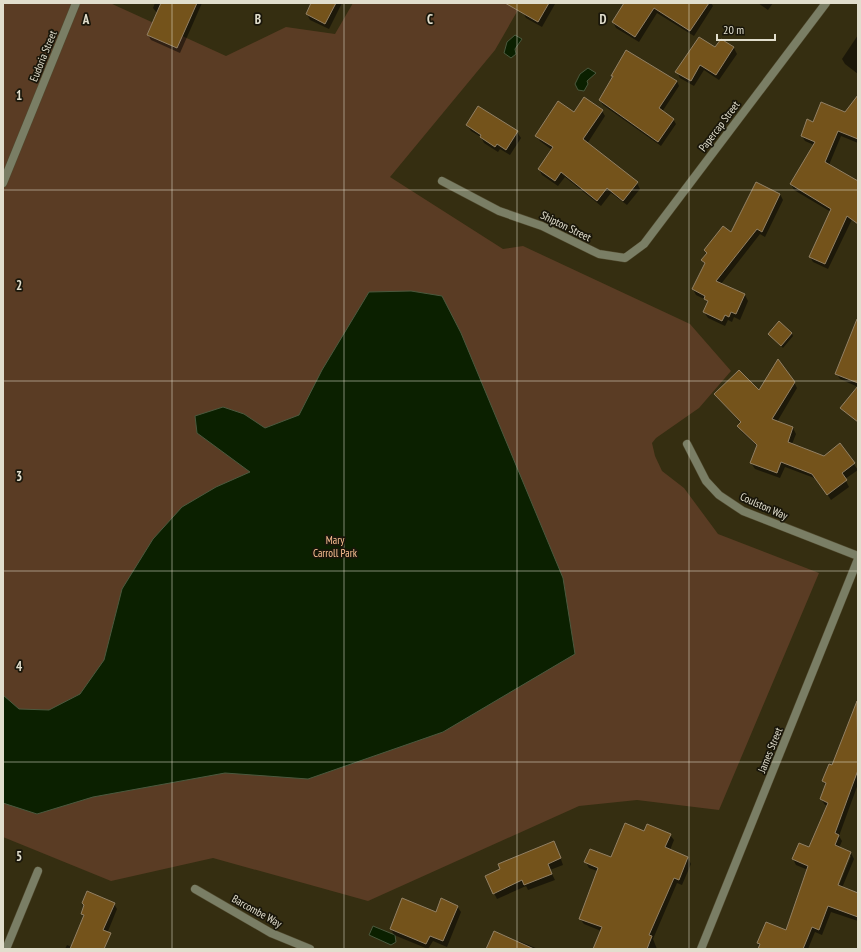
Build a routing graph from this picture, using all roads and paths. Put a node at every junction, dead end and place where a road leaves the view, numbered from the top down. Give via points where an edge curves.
1 (76, 3) edge
2 (826, 3) edge
3 (442, 181) dead end
4 (3, 183) edge
5 (625, 258) joint
6 (687, 444) dead end
7 (858, 558) edge
8 (38, 871) dead end
9 (195, 889) dead end
10 (6, 949) edge
11 (310, 949) edge
12 (702, 949) edge

1 - 4 street, Eudoria Street
2 - 5 street, Papercap Street via 644,244
3 - 5 street, Shipton Street via 499,211 542,226 599,254
6 - 7 street, Coulston Way via 706,481 719,495 743,511
7 - 12 street, James Street
8 - 10 street
9 - 11 street, Barcombe Way via 271,933

